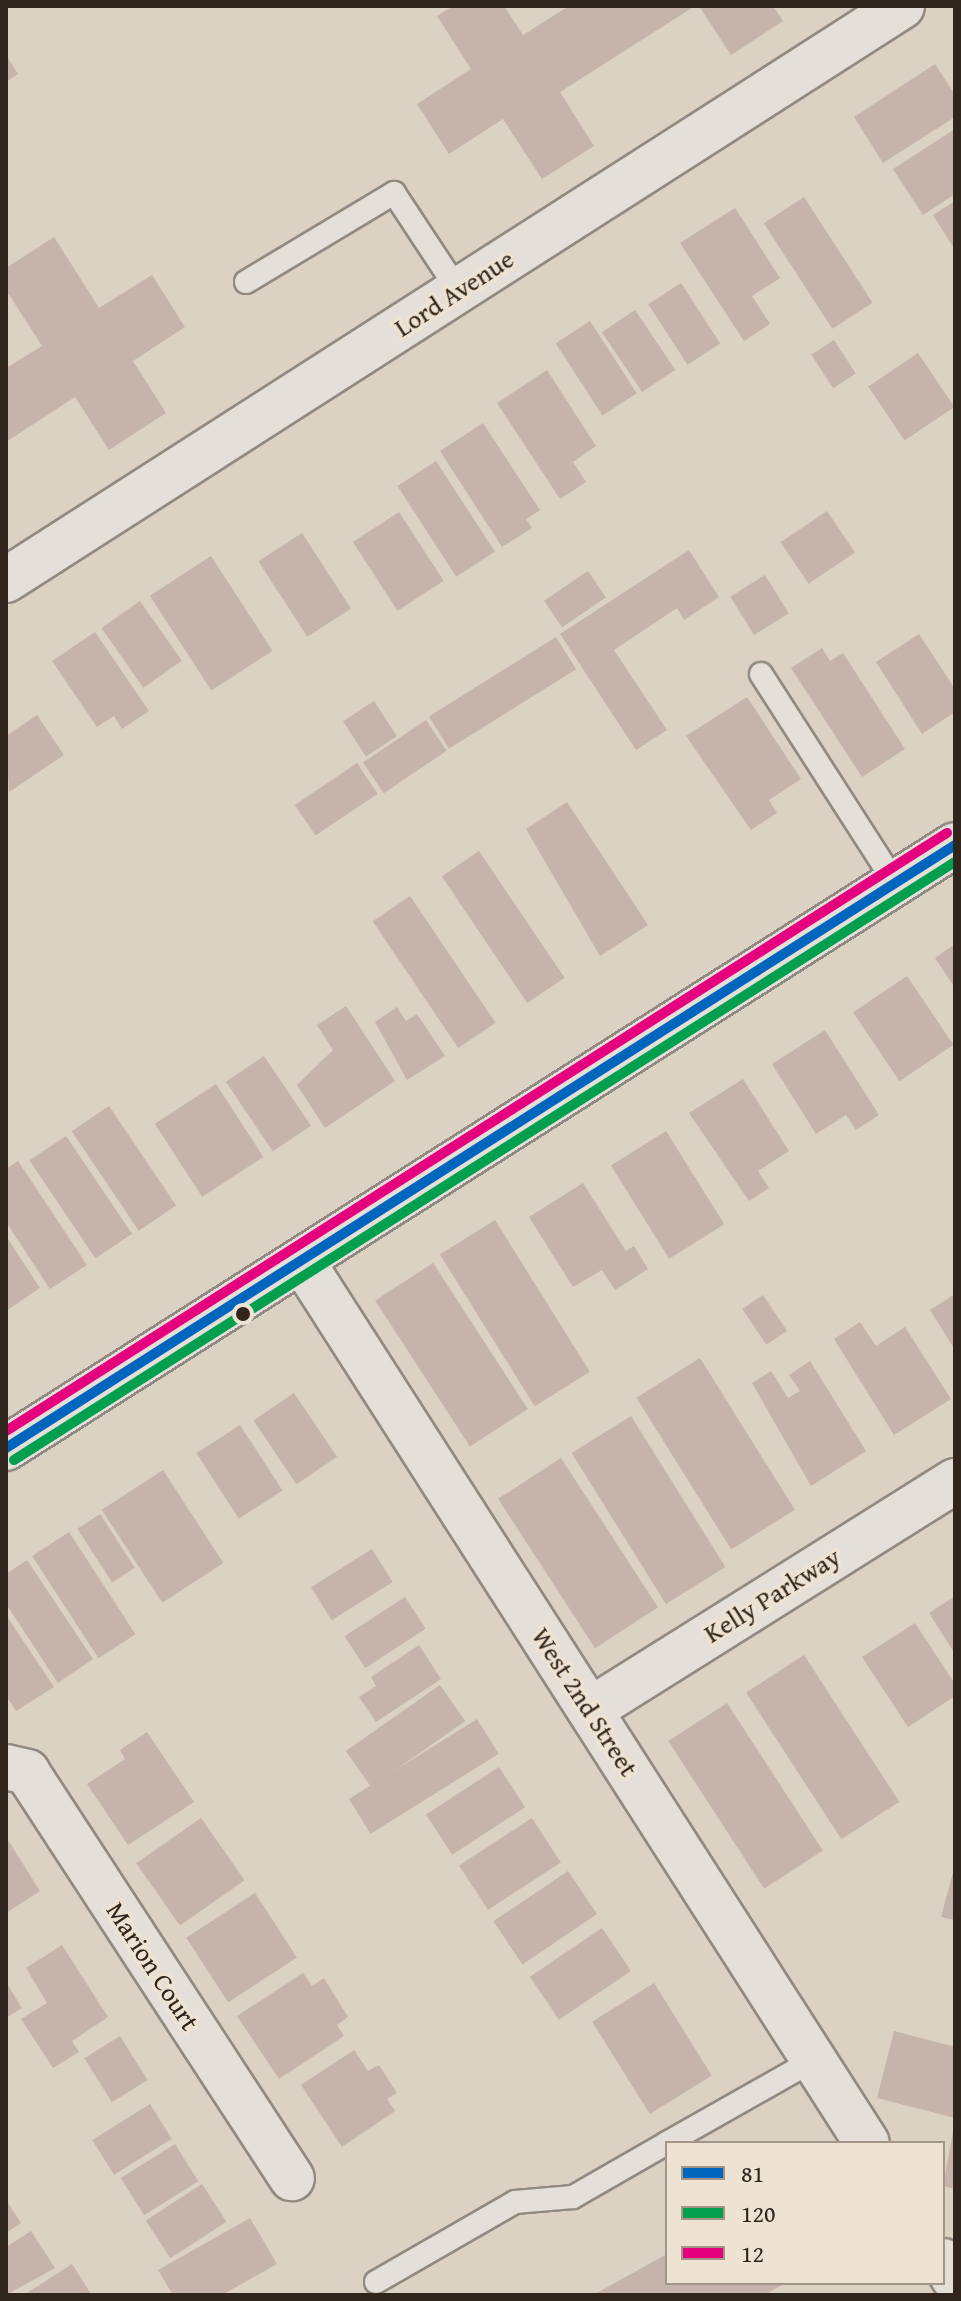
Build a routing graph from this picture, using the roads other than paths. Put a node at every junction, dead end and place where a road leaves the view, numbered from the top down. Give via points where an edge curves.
1 (902, 6) edge
2 (246, 282) dead end
3 (458, 290) junction
4 (6, 580) edge
5 (761, 674) dead end
6 (955, 845) edge
7 (895, 883) junction
8 (302, 1261) junction
9 (6, 1448) edge
10 (955, 1481) edge
11 (590, 1710) junction
12 (6, 1767) edge
13 (814, 2060) junction
14 (671, 2141) edge
15 (866, 2141) edge
16 (665, 2144) edge
17 (292, 2178) dead end
18 (376, 2282) dead end

1 - 3 street, Lord Avenue
2 - 3 lane via 394,193
3 - 4 street, Lord Avenue
5 - 7 lane
6 - 7 street
7 - 8 street
8 - 9 street
8 - 11 street, West 2nd Street
10 - 11 street, Kelly Parkway
11 - 13 street, West 2nd Street
12 - 17 street, Marion Court via 27,1772
13 - 14 lane
13 - 15 street, West 2nd Street
16 - 18 lane via 573,2197 515,2202

